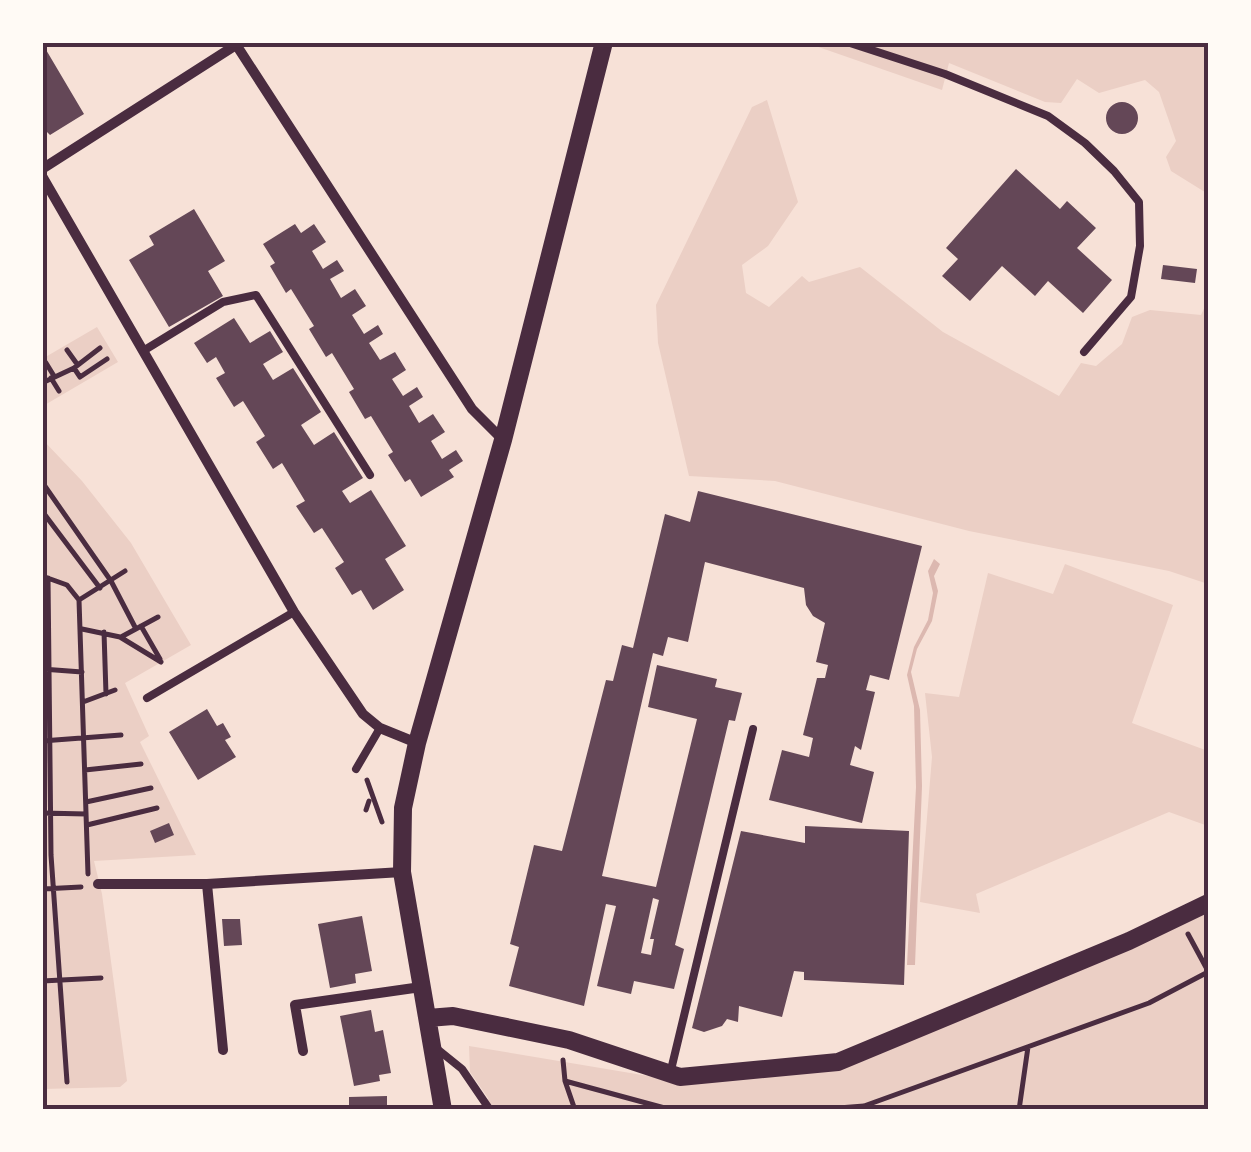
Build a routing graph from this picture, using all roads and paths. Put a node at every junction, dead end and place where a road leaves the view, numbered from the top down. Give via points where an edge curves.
1 (604, 42) edge
2 (847, 42) edge
3 (238, 44) edge
4 (42, 173) edge
5 (100, 348) dead end
6 (68, 350) dead end
7 (143, 350) junction
8 (1084, 352) dead end
9 (107, 359) dead end
10 (46, 363) dead end
11 (75, 366) junction
12 (53, 377) junction
13 (42, 382) edge
14 (59, 392) dead end
15 (503, 440) junction
16 (370, 475) dead end
17 (42, 482) edge
18 (56, 500) junction
19 (43, 513) edge
20 (126, 571) dead end
21 (45, 577) edge
22 (111, 581) junction
23 (100, 588) junction
24 (78, 600) junction
25 (294, 612) junction
26 (158, 617) dead end
27 (82, 628) junction
28 (138, 628) junction
29 (104, 632) junction
30 (120, 638) junction
31 (46, 669) edge
32 (82, 672) junction
33 (115, 690) dead end
34 (106, 694) junction
35 (147, 698) dead end
36 (82, 702) junction
37 (380, 728) junction
38 (753, 729) dead end
39 (121, 735) dead end
40 (84, 740) junction
41 (46, 741) edge
42 (416, 743) junction
43 (141, 764) dead end
44 (356, 769) dead end
45 (85, 770) junction
46 (151, 788) dead end
47 (86, 802) junction
48 (156, 808) dead end
49 (366, 810) dead end
50 (46, 813) edge
51 (86, 814) junction
52 (378, 814) dead end
53 (86, 826) junction
54 (402, 872) junction
55 (98, 884) dead end
56 (207, 884) junction
57 (54, 888) junction
58 (42, 889) edge
59 (1208, 903) edge
60 (1180, 918) junction
61 (1208, 971) edge
62 (101, 978) dead end
63 (60, 980) junction
64 (42, 981) edge
65 (421, 987) junction
66 (428, 1018) junction
67 (570, 1040) junction
68 (432, 1045) junction
69 (1028, 1048) junction
70 (223, 1050) dead end
71 (303, 1051) dead end
72 (670, 1074) junction
73 (66, 1082) dead end
74 (565, 1082) junction
75 (865, 1108) edge
76 (443, 1110) edge
77 (490, 1110) edge
78 (575, 1110) edge
79 (672, 1110) edge
80 (813, 1110) edge
81 (1019, 1110) edge

1 - 15 street
2 - 8 lane via 1048,116 1094,152 1139,202 1131,297
3 - 4 street
3 - 15 street via 472,408
4 - 7 street
5 - 11 path
6 - 11 path
7 - 16 lane via 223,302 256,295
7 - 25 street
9 - 11 path via 80,377
10 - 12 path
11 - 12 path
12 - 13 path
12 - 14 path
15 - 42 street
17 - 18 path
18 - 19 path
18 - 22 path
19 - 23 path
20 - 22 path
21 - 24 path via 66,585
21 - 31 path
22 - 23 path
22 - 28 path
23 - 24 path
24 - 27 path
25 - 35 lane
25 - 37 street
26 - 28 path
27 - 29 path
27 - 32 path
28 - 30 path
28 - 30 path via 161,662
29 - 30 path
29 - 34 path
31 - 32 path
31 - 41 path
32 - 36 path
33 - 34 path
34 - 36 path
36 - 40 path
37 - 42 street
37 - 44 lane
38 - 72 lane
39 - 40 path
40 - 41 path
40 - 45 path
41 - 50 path
42 - 54 street via 403,808
43 - 45 path
45 - 47 path
46 - 47 path
47 - 51 path
48 - 53 path
49 - 52 path via 370,798
50 - 51 path
50 - 57 path
51 - 53 path
53 - 57 path via 88,887
54 - 56 street
54 - 65 street
55 - 56 street
56 - 70 street
57 - 58 path
57 - 63 path
59 - 60 street
60 - 61 path
60 - 72 street via 838,1062
61 - 69 path via 1149,1003
62 - 63 path
63 - 64 path
63 - 73 path
65 - 66 street
65 - 71 street via 296,1005
66 - 67 street via 453,1016
66 - 68 street
67 - 72 street
67 - 74 path via 562,1064
68 - 76 street
68 - 77 lane via 462,1069
69 - 75 path
69 - 81 path
74 - 78 path
74 - 79 path
75 - 80 path

